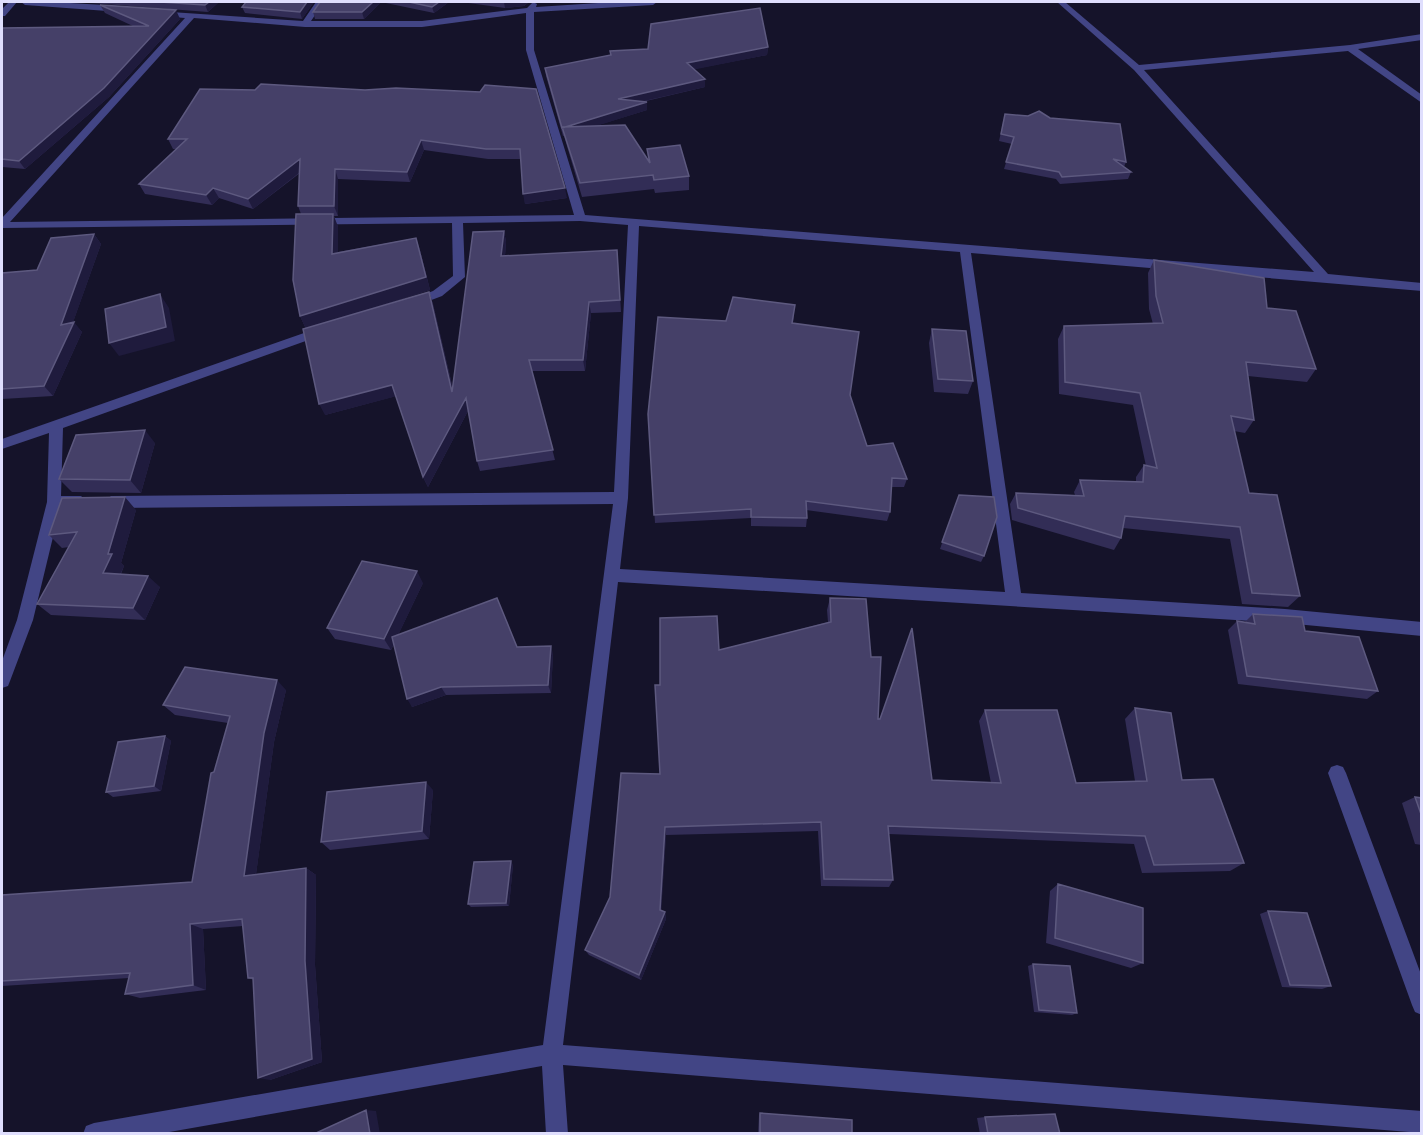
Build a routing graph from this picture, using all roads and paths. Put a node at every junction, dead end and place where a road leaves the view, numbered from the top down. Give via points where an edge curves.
1 (14, 2) edge
2 (26, 2) edge
3 (320, 2) edge
4 (653, 2) edge
5 (1061, 2) edge
6 (532, 6) edge
7 (132, 10) edge
8 (144, 11) edge
9 (2, 14) edge
10 (192, 15) junction
11 (305, 24) junction
12 (1422, 37) edge
13 (1350, 48) junction
14 (1137, 68) junction
15 (1422, 100) edge
16 (580, 218) junction
17 (457, 220) junction
18 (634, 223) junction
19 (2, 225) edge
20 (965, 249) junction
21 (1326, 277) junction
22 (1422, 287) edge
23 (398, 308) edge
24 (333, 327) edge
25 (56, 425) junction
26 (2, 444) edge
27 (621, 498) junction
28 (54, 502) junction
29 (610, 575) junction
30 (1014, 599) junction
31 (1422, 629) edge
32 (2, 681) edge
33 (1337, 772) dead end
34 (1422, 1005) edge
35 (552, 1054) junction
36 (1422, 1122) edge
37 (94, 1134) edge
38 (557, 1134) edge

1 - 9 street
2 - 7 street
3 - 11 street
4 - 6 street
5 - 14 street
6 - 11 street via 422,24
6 - 16 street via 530,50
8 - 10 street
10 - 11 street
10 - 19 street
12 - 13 street
13 - 14 street
13 - 15 street
14 - 21 street
16 - 17 street
16 - 18 street
17 - 19 street
17 - 23 street via 459,277 431,298
18 - 20 street
18 - 27 street
20 - 21 street
20 - 30 street
21 - 22 street
24 - 25 street
25 - 26 street
25 - 28 street
27 - 28 street
27 - 29 street
28 - 32 street via 25,620
29 - 30 street
29 - 35 street
30 - 31 street
33 - 34 street
35 - 36 street
35 - 37 street
35 - 38 street

